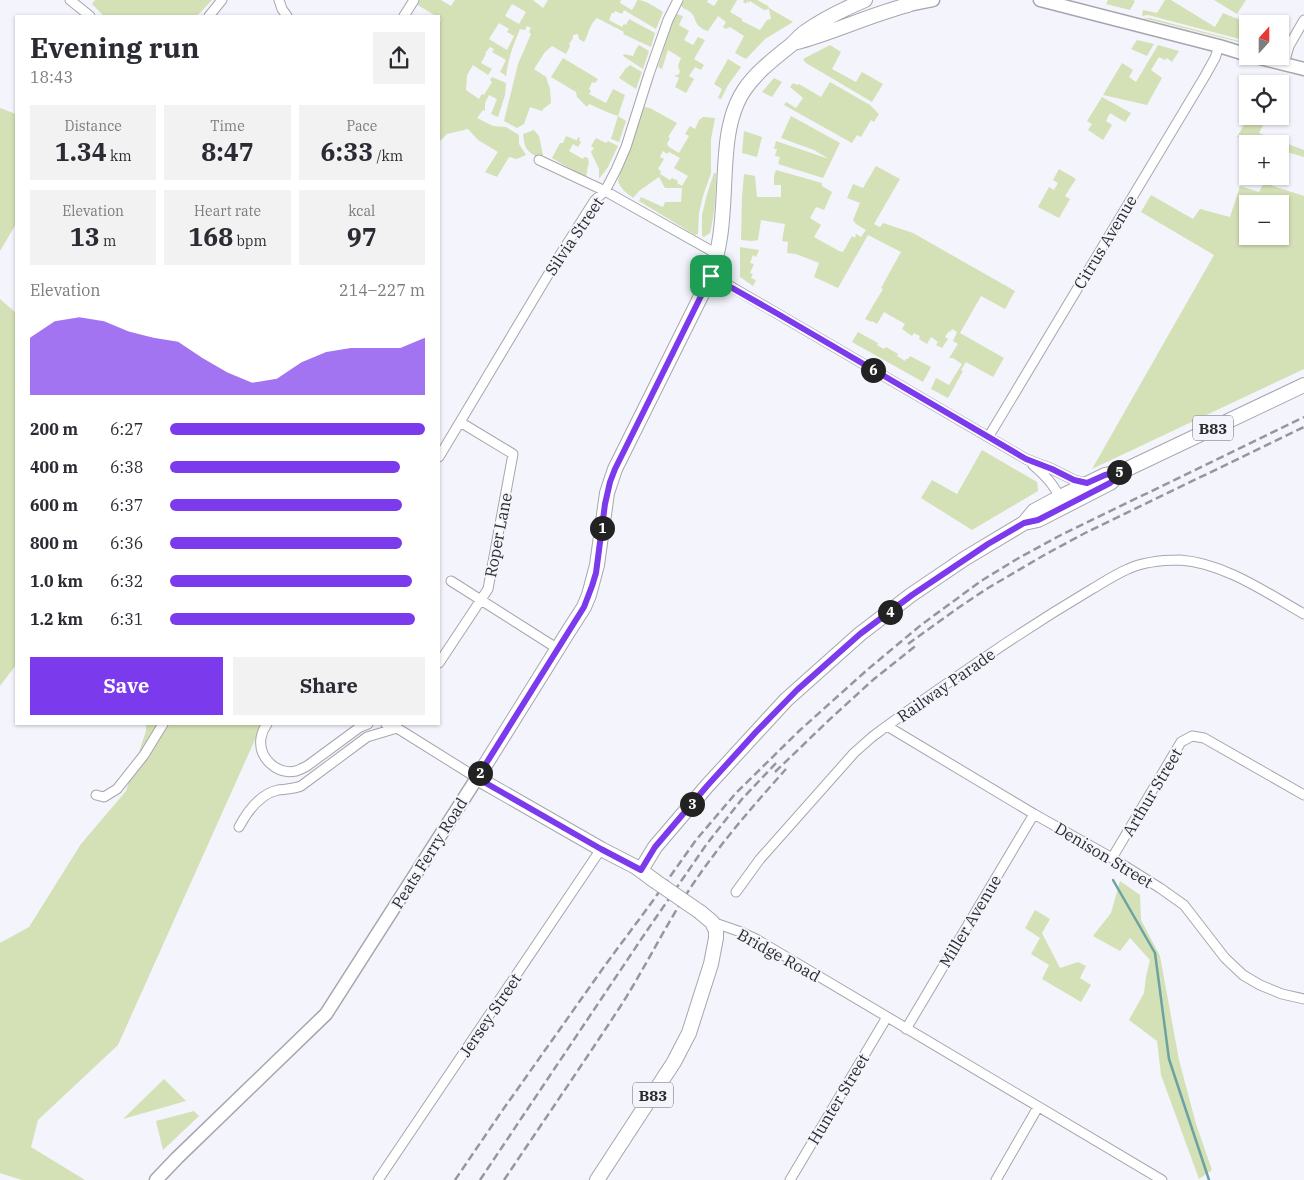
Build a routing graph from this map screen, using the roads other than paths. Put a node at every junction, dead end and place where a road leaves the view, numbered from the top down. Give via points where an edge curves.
1 (70, 0) edge
2 (222, 0) edge
3 (279, 0) edge
4 (414, 0) edge
5 (678, 0) edge
6 (840, 0) edge
7 (865, 0) edge
8 (932, 0) edge
9 (1040, 0) edge
10 (902, 3) edge
11 (89, 15) edge
12 (210, 15) edge
13 (286, 15) edge
14 (405, 15) edge
15 (1304, 20) edge
16 (798, 38) junction
17 (1239, 44) edge
18 (1219, 46) junction
19 (1289, 46) edge
20 (1239, 52) edge
21 (1289, 59) edge
22 (1289, 61) edge
23 (1304, 61) edge
24 (1304, 70) edge
25 (539, 160) dead end
26 (605, 191) junction
27 (718, 254) junction
28 (711, 276) junction
29 (1304, 385) edge
30 (460, 422) junction
31 (989, 436) junction
32 (440, 455) edge
33 (1026, 459) junction
34 (1123, 471) junction
35 (1087, 483) junction
36 (1062, 501) junction
37 (451, 581) dead end
38 (480, 600) junction
39 (1304, 614) edge
40 (558, 649) junction
41 (440, 661) edge
42 (162, 725) edge
43 (266, 725) edge
44 (365, 725) edge
45 (399, 726) edge
46 (887, 726) junction
47 (477, 778) junction
48 (1304, 794) edge
49 (96, 795) dead end
50 (1034, 814) junction
51 (239, 827) dead end
52 (601, 849) junction
53 (1112, 858) junction
54 (641, 870) junction
55 (736, 892) dead end
56 (712, 922) junction
57 (1304, 999) edge
58 (887, 1017) junction
59 (906, 1029) junction
60 (1038, 1107) junction
61 (156, 1180) edge
62 (378, 1180) edge
63 (597, 1180) edge
64 (790, 1180) edge
65 (996, 1180) edge
66 (1162, 1180) edge

1 - 11 street
2 - 12 street
3 - 13 street
4 - 14 street
5 - 26 street, Silvia Street via 668,20 626,147
6 - 16 main road
7 - 16 main road, Peats Ferry Road via 836,13
8 - 10 main road, Peats Ferry Road
9 - 18 main road
10 - 16 main road, Peats Ferry Road via 818,37
15 - 19 street
16 - 27 main road, Peats Ferry Road via 755,75 732,112
17 - 18 main road
18 - 20 main road
18 - 31 street, Citrus Avenue via 1205,76
21 - 23 main road
22 - 24 main road
25 - 26 street
26 - 27 street
26 - 30 street, Silvia Street via 594,200
27 - 28 main road, Peats Ferry Road
28 - 31 street
28 - 40 main road, Peats Ferry Road via 615,469 607,493 592,586 584,607
29 - 34 main road, B83
30 - 32 street, Silvia Street
30 - 38 street, Roper Lane via 513,454 488,589
31 - 33 street
33 - 35 street
33 - 36 street via 1047,476
34 - 35 main road, B83
34 - 36 main road, B83 via 1110,483
35 - 36 main road, B83
36 - 54 main road, B83 via 1038,520 1024,523 964,559 860,634 797,690 707,786 653,849
37 - 38 street
38 - 40 street
38 - 41 street, Roper Lane
39 - 46 street, Railway Parade via 1208,565 1167,560 1129,568 1026,629
40 - 47 main road, Peats Ferry Road
42 - 49 street via 117,789 104,796
43 - 44 street via 261,740 264,758 270,765 288,772 307,766
45 - 47 street, Bridge Road
45 - 51 street via 367,737 301,786 270,793 248,812
46 - 50 street, Denison Street
46 - 55 street, Railway Parade via 854,754 760,859
47 - 52 main road, Bridge Road
47 - 61 main road, Peats Ferry Road via 326,1014
48 - 53 street, Arthur Street via 1204,738 1192,736 1181,742
50 - 53 street, Denison Street
50 - 59 street, Miller Avenue
52 - 54 main road, Bridge Road
52 - 62 street, Jersey Street
53 - 57 street, Denison Street via 1184,905 1225,958 1243,975 1282,994
54 - 56 main road, Bridge Road, bridge
56 - 58 street, Bridge Road via 756,939
56 - 63 main road, B83 via 716,938 712,964 689,1033 674,1062
58 - 59 street, Bridge Road
58 - 64 street, Hunter Street
59 - 60 street, Bridge Road
60 - 65 street
60 - 66 street, Bridge Road

